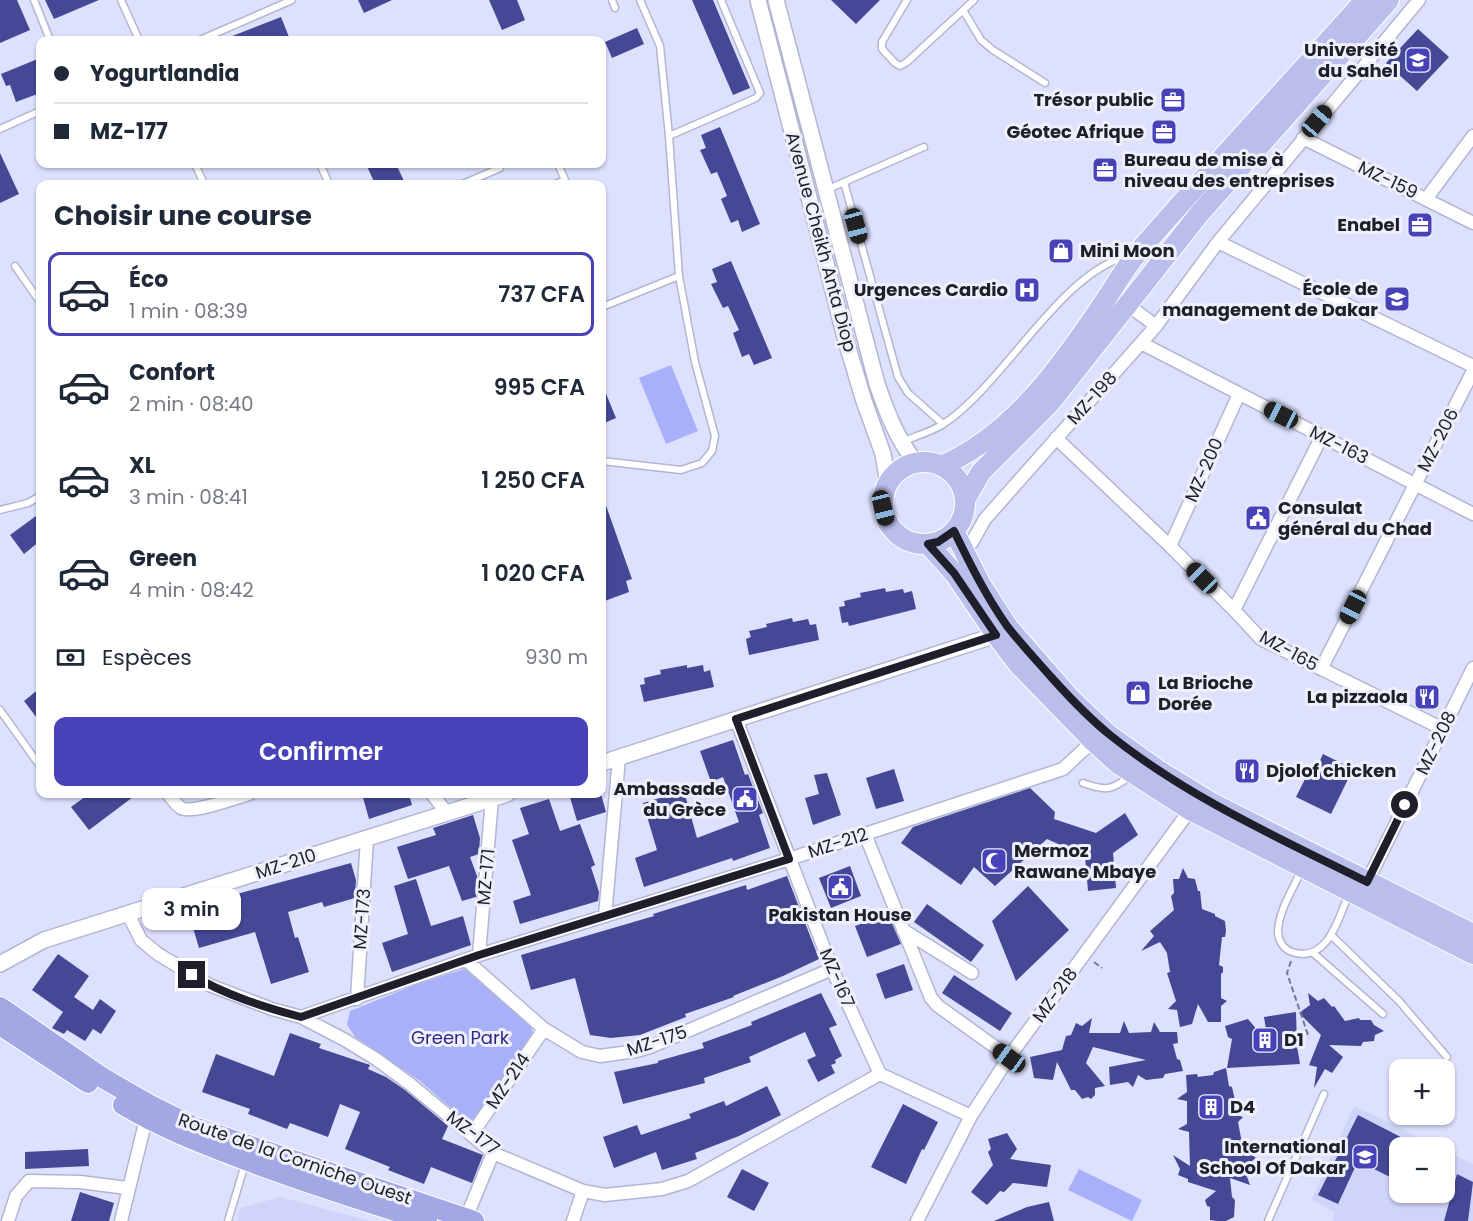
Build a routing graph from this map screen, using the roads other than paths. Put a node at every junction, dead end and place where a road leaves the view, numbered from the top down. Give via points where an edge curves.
1 (34, 0) edge
2 (121, 0) edge
3 (292, 0) edge
4 (612, 0) edge
5 (640, 0) edge
6 (721, 0) edge
7 (758, 0) edge
8 (776, 0) edge
9 (907, 0) edge
10 (974, 0) edge
11 (1365, 0) edge
12 (1389, 0) edge
13 (1419, 0) edge
14 (615, 8) dead end
15 (963, 10) junction
16 (48, 36) edge
17 (137, 36) edge
18 (209, 36) edge
19 (1045, 83) dead end
20 (36, 113) edge
21 (0, 129) edge
22 (669, 136) junction
23 (1473, 136) edge
24 (1303, 138) junction
25 (924, 147) dead end
26 (500, 168) dead end
27 (472, 180) edge
28 (844, 182) junction
29 (825, 191) junction
30 (1426, 199) junction
31 (1473, 223) edge
32 (1218, 242) junction
33 (1137, 254) junction
34 (15, 266) dead end
35 (679, 276) junction
36 (36, 296) edge
37 (606, 305) edge
38 (1128, 305) junction
39 (1156, 326) junction
40 (1141, 343) junction
41 (1473, 366) edge
42 (1473, 371) edge
43 (1239, 394) junction
44 (943, 424) junction
45 (1322, 436) junction
46 (1056, 438) junction
47 (900, 442) junction
48 (606, 461) edge
49 (916, 463) junction
50 (941, 466) junction
51 (888, 483) junction
52 (1416, 484) junction
53 (36, 498) edge
54 (965, 500) junction
55 (0, 510) edge
56 (1473, 514) edge
57 (954, 531) junction
58 (928, 544) junction
59 (1170, 546) junction
60 (964, 550) junction
61 (1234, 610) junction
62 (996, 635) junction
63 (1473, 668) edge
64 (1321, 669) junction
65 (0, 710) edge
66 (736, 719) junction
67 (1443, 729) junction
68 (1093, 741) junction
69 (619, 758) junction
70 (36, 760) edge
71 (606, 762) edge
72 (1132, 774) junction
73 (1083, 783) dead end
74 (171, 798) edge
75 (235, 798) edge
76 (435, 798) edge
77 (494, 798) edge
78 (500, 798) edge
79 (1190, 810) junction
80 (447, 813) junction
81 (865, 834) junction
82 (367, 838) junction
83 (789, 859) junction
84 (1303, 867) junction
85 (1358, 886) junction
86 (128, 914) junction
87 (605, 916) junction
88 (903, 930) junction
89 (1473, 934) edge
90 (1331, 935) junction
91 (1312, 952) junction
92 (1473, 954) edge
93 (479, 955) junction
94 (466, 960) junction
95 (0, 964) edge
96 (832, 969) junction
97 (972, 973) dead end
98 (357, 999) junction
99 (0, 1007) edge
100 (1383, 1014) dead end
101 (301, 1017) junction
102 (0, 1025) edge
103 (544, 1029) junction
104 (1447, 1057) dead end
105 (1009, 1058) junction
106 (880, 1074) junction
107 (1324, 1094) dead end
108 (971, 1116) junction
109 (146, 1119) junction
110 (472, 1134) junction
111 (493, 1153) junction
112 (246, 1161) junction
113 (127, 1188) junction
114 (583, 1191) junction
115 (470, 1220) edge
116 (8, 1221) edge
117 (121, 1221) edge
118 (228, 1221) edge
119 (428, 1221) edge
120 (573, 1221) edge
121 (917, 1221) edge
122 (1268, 1221) edge

1 - 16 lane
2 - 17 lane
3 - 18 lane
4 - 14 lane
5 - 22 lane via 660,46
6 - 22 lane via 759,93 756,98
7 - 51 street, Avenue Cheikh Anta Diop via 846,341 883,454
8 - 29 street, Avenue Cheikh Anta Diop
9 - 15 lane via 882,42 882,49 900,66
10 - 15 lane
11 - 33 main road
12 - 38 main road via 1200,213
13 - 24 street, MZ-198
15 - 19 lane via 981,40
20 - 21 lane
22 - 35 lane
23 - 30 street
24 - 30 street, MZ-159
24 - 32 street, MZ-198
25 - 28 lane
26 - 27 lane
28 - 29 lane
28 - 44 lane via 898,377 908,393
29 - 47 street, Avenue Cheikh Anta Diop via 877,384
30 - 31 street, MZ-159
32 - 39 street, MZ-198
32 - 41 street
33 - 44 lane via 1120,258 1080,282 991,380
33 - 50 main road via 1047,380 977,448
34 - 36 lane
35 - 37 lane
35 - 48 lane via 695,362 715,436 712,451 702,463 681,470
38 - 39 street
38 - 54 main road via 1049,404 981,472
39 - 40 street, MZ-198
40 - 43 street, MZ-163
40 - 46 street, MZ-198
42 - 52 street, MZ-206
43 - 45 street, MZ-163
43 - 59 street, MZ-200
44 - 47 lane
45 - 52 street, MZ-163
45 - 61 street
46 - 59 street, MZ-165
46 - 60 street, MZ-198 via 985,519
47 - 49 street, Avenue Cheikh Anta Diop
49 - 50 main road
49 - 51 main road via 895,474
50 - 54 main road via 958,480
51 - 58 main road via 883,508 893,531 915,544
52 - 56 street, MZ-163
52 - 64 street, MZ-206
53 - 55 lane
54 - 57 main road via 961,522
57 - 58 main road
57 - 60 main road
58 - 62 main road via 954,573
59 - 61 street, MZ-165
60 - 85 main road via 987,596 1016,637 1109,735 1185,787
61 - 64 street, MZ-165 via 1261,639
62 - 66 street
62 - 68 main road via 1030,678
63 - 67 street, MZ-208
64 - 67 street, MZ-165
65 - 70 lane
66 - 69 street
66 - 83 street, MZ-167
67 - 85 street, MZ-208
68 - 72 main road
68 - 81 street, MZ-212 via 1063,769
69 - 71 street
69 - 87 street
72 - 73 lane via 1103,790
72 - 79 main road
74 - 75 street via 184,810
76 - 80 street
77 - 80 street, MZ-210
78 - 93 street, MZ-171
79 - 84 main road
79 - 105 street, MZ-218
80 - 82 street, MZ-210
81 - 83 street, MZ-212
81 - 88 street
82 - 86 street, MZ-210
82 - 98 street, MZ-173
83 - 87 street, MZ-212
83 - 96 street, MZ-167
84 - 85 main road
84 - 91 lane via 1278,933 1281,945 1289,951
85 - 89 main road
85 - 90 lane
85 - 92 main road
86 - 95 street, MZ-210 via 44,940
86 - 101 street, MZ-177 via 141,940 209,985
87 - 93 street, MZ-212
88 - 97 street
88 - 105 street via 931,998
90 - 91 lane via 1324,946
90 - 104 lane via 1399,1001
91 - 100 lane
93 - 94 street, MZ-212
94 - 98 street, MZ-212
94 - 103 street, MZ-175
96 - 103 street, MZ-175 via 636,1051 600,1056 582,1052
96 - 106 street, MZ-167
98 - 101 street, MZ-212
99 - 115 highway, Route de la Corniche Ouest via 103,1078 194,1127
101 - 110 street, MZ-177 via 376,1059
102 - 109 highway, Route de la Corniche Ouest
103 - 110 street, MZ-214
105 - 108 street, MZ-218
106 - 108 street
106 - 114 street, MZ-177 via 688,1181 662,1189 605,1196
107 - 122 lane
108 - 121 street, MZ-218
109 - 112 highway, Route de la Corniche Ouest
109 - 113 street
110 - 111 street, MZ-177
111 - 114 street, MZ-177
111 - 115 street
112 - 118 lane
112 - 119 highway, Route de la Corniche Ouest
113 - 116 street via 29,1180 16,1197
113 - 117 street
114 - 120 street

